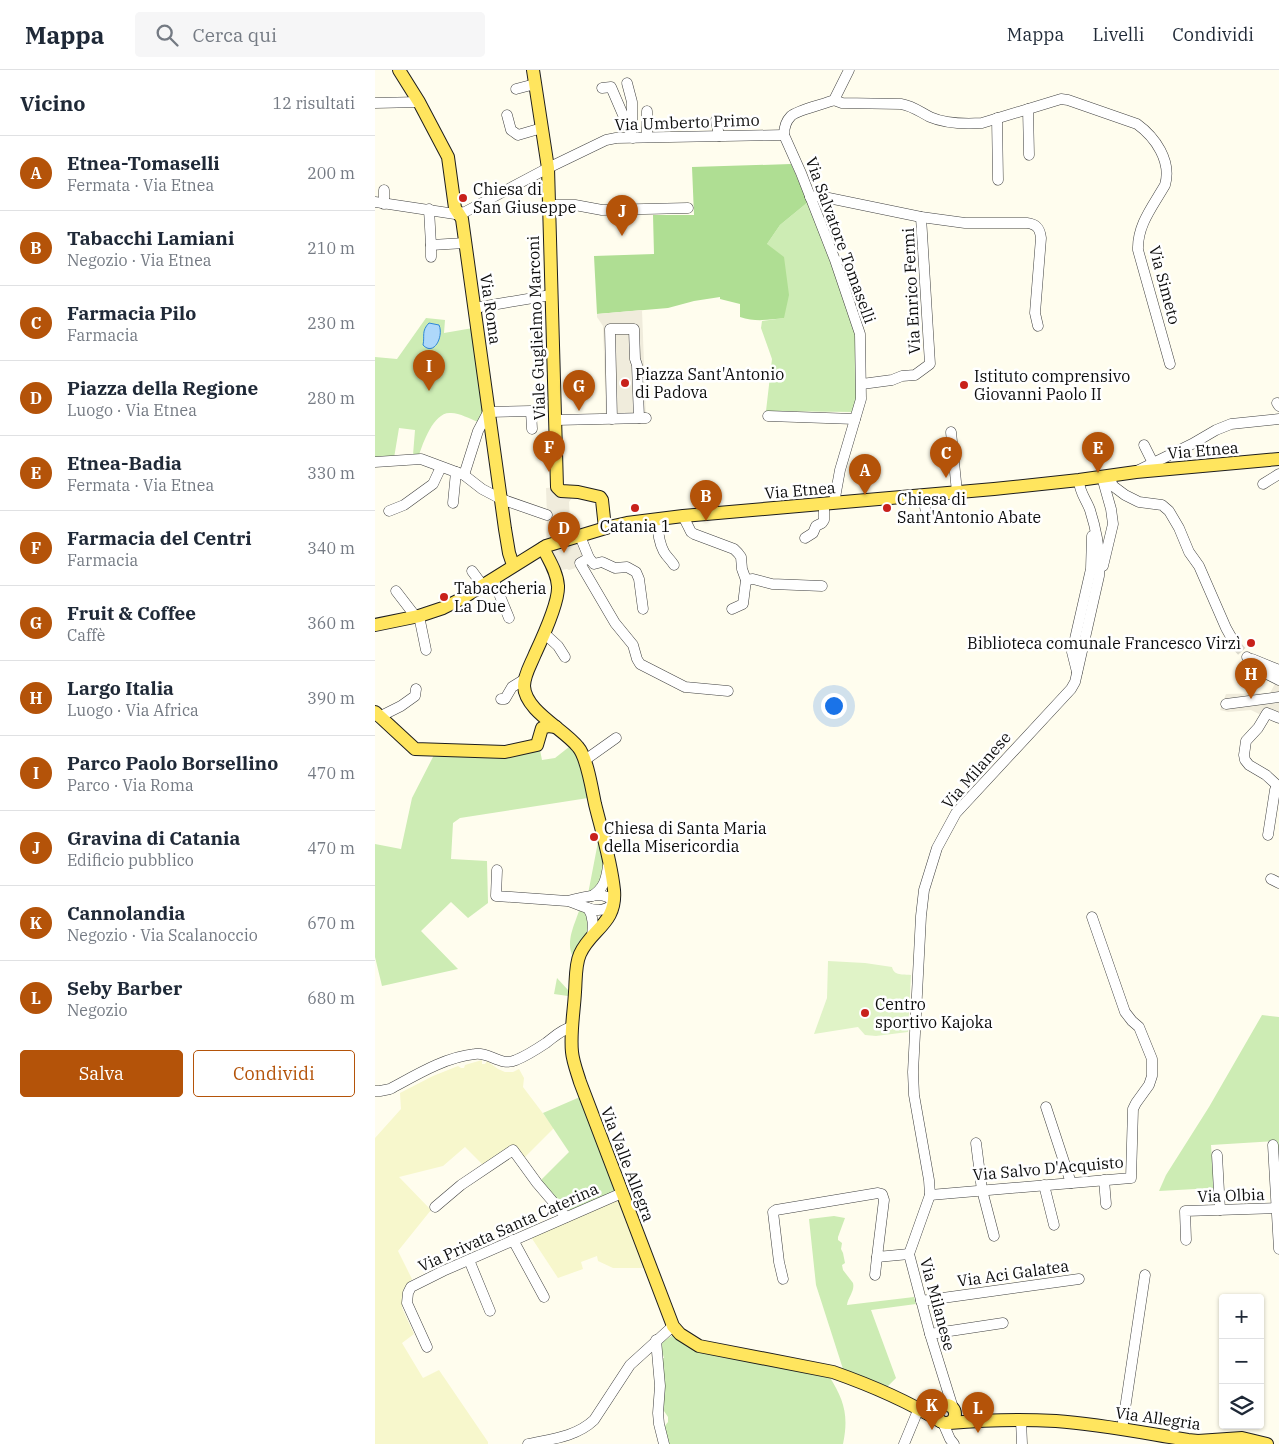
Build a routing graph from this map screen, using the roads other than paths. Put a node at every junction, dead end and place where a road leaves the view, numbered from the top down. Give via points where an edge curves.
1 (399, 70) edge
2 (533, 70) edge
3 (849, 70) edge
4 (627, 83) dead end
5 (535, 84) junction
6 (602, 88) dead end
7 (516, 89) dead end
8 (834, 100) junction
9 (419, 102) junction
10 (375, 103) edge
11 (1028, 109) junction
12 (647, 111) dead end
13 (507, 115) dead end
14 (997, 118) junction
15 (716, 120) dead end
16 (541, 128) junction
17 (784, 135) junction
18 (719, 136) junction
19 (633, 138) junction
20 (647, 138) junction
21 (1029, 155) dead end
22 (548, 168) junction
23 (999, 180) dead end
24 (384, 190) dead end
25 (810, 197) junction
26 (380, 203) edge
27 (549, 205) junction
28 (688, 208) dead end
29 (429, 209) junction
30 (458, 213) junction
31 (921, 217) junction
32 (465, 242) junction
33 (431, 246) junction
34 (431, 257) dead end
35 (551, 295) junction
36 (474, 308) junction
37 (1038, 326) dead end
38 (1170, 364) dead end
39 (862, 384) junction
40 (768, 416) dead end
41 (1279, 418) edge
42 (487, 419) junction
43 (612, 419) junction
44 (855, 419) junction
45 (556, 420) junction
46 (532, 429) dead end
47 (951, 432) dead end
48 (1144, 445) dead end
49 (1279, 459) edge
50 (375, 462) edge
51 (1153, 463) junction
52 (441, 467) junction
53 (1136, 472) junction
54 (460, 474) junction
55 (1279, 474) edge
56 (1079, 480) junction
57 (1109, 483) junction
58 (1263, 484) dead end
59 (957, 492) junction
60 (922, 495) junction
61 (501, 499) junction
62 (453, 503) dead end
63 (829, 504) junction
64 (389, 511) dead end
65 (926, 511) dead end
66 (547, 515) dead end
67 (683, 516) junction
68 (657, 519) junction
69 (1092, 520) junction
70 (605, 528) junction
71 (580, 536) junction
72 (805, 538) dead end
73 (543, 548) junction
74 (585, 562) junction
75 (513, 565) junction
76 (673, 565) dead end
77 (472, 571) dead end
78 (1099, 576) junction
79 (746, 580) junction
80 (488, 582) junction
81 (822, 586) dead end
82 (396, 590) dead end
83 (643, 609) dead end
84 (732, 609) dead end
85 (418, 616) junction
86 (509, 618) dead end
87 (375, 625) edge
88 (545, 634) junction
89 (1235, 644) tunnel mouth
90 (426, 650) dead end
91 (565, 657) dead end
92 (1279, 670) edge
93 (1077, 674) junction
94 (525, 679) junction
95 (1279, 680) edge
96 (416, 689) dead end
97 (728, 691) dead end
98 (1279, 697) edge
99 (501, 699) dead end
100 (1226, 704) dead end
101 (534, 707) junction
102 (377, 714) edge
103 (1279, 718) edge
104 (555, 727) junction
105 (540, 731) junction
106 (616, 738) dead end
107 (585, 760) junction
108 (1278, 786) edge
109 (1267, 835) dead end
110 (608, 860) junction
111 (497, 870) dead end
112 (591, 896) junction
113 (567, 901) junction
114 (614, 903) junction
115 (588, 908) junction
116 (1092, 917) dead end
117 (592, 938) junction
118 (572, 1032) junction
119 (375, 1091) edge
120 (1045, 1107) dead end
121 (977, 1143) dead end
122 (1273, 1145) dead end
123 (1217, 1155) dead end
124 (1104, 1180) junction
125 (1071, 1183) junction
126 (1044, 1185) junction
127 (982, 1190) junction
128 (622, 1192) junction
129 (930, 1195) junction
130 (1105, 1204) dead end
131 (435, 1207) dead end
132 (1276, 1208) junction
133 (1220, 1210) junction
134 (566, 1217) junction
135 (1054, 1225) dead end
136 (994, 1236) dead end
137 (513, 1240) junction
138 (1186, 1240) dead end
139 (1279, 1249) edge
140 (909, 1254) junction
141 (877, 1257) junction
142 (469, 1260) junction
143 (875, 1275) dead end
144 (1145, 1275) dead end
145 (783, 1279) dead end
146 (1079, 1279) dead end
147 (544, 1298) dead end
148 (921, 1301) junction
149 (490, 1311) dead end
150 (1003, 1323) dead end
151 (673, 1326) junction
152 (930, 1334) junction
153 (656, 1340) junction
154 (427, 1347) dead end
155 (948, 1407) junction
156 (919, 1408) junction
157 (980, 1420) junction
158 (1021, 1420) junction
159 (944, 1422) junction
160 (1122, 1429) junction
161 (528, 1444) edge
162 (664, 1444) edge
163 (904, 1444) edge
164 (955, 1444) edge
165 (1022, 1444) edge
166 (1267, 1444) edge

1 - 9 main road, Via Roma
2 - 5 main road, Viale Guglielmo Marconi
3 - 8 street
4 - 19 street via 632,102
5 - 7 street
5 - 16 main road, Viale Guglielmo Marconi
6 - 19 street via 611,87
8 - 14 street, Via Simeto via 842,103 901,104 935,119 957,122 983,122
8 - 17 street via 793,114 786,122
9 - 10 street
9 - 30 main road, Via Roma via 448,157
11 - 14 street, Via Simeto
11 - 21 street
11 - 38 street, Via Simeto via 1068,100 1137,124 1159,147 1167,179 1139,231 1138,250
12 - 20 street
13 - 16 street via 511,130 518,135
14 - 23 street
15 - 18 street
16 - 22 main road, Viale Guglielmo Marconi
17 - 18 street, Via Umberto Primo
17 - 25 street, Via Salvatore Tomaselli
18 - 20 street, Via Umberto Primo
19 - 20 street, Via Umberto Primo
19 - 22 street, Via Umberto Primo via 606,140
22 - 27 main road, Viale Guglielmo Marconi
22 - 30 street, Via Umberto Primo
24 - 26 street
25 - 31 street via 819,196
25 - 39 street, Via Salvatore Tomaselli via 860,334
26 - 29 street
27 - 28 street via 602,210
27 - 35 main road, Viale Guglielmo Marconi
29 - 30 street
29 - 33 street
30 - 32 main road, Via Roma
31 - 37 street via 965,223 1036,225 1041,238 1035,313
31 - 39 street, Via Enrico Fermi via 930,364 915,375
32 - 33 street
32 - 36 main road, Via Roma
33 - 34 street
35 - 36 street
35 - 45 main road, Viale Guglielmo Marconi
36 - 42 main road, Via Roma
39 - 44 street, Via Salvatore Tomaselli
40 - 44 street
41 - 51 street via 1231,424
42 - 46 street via 531,411
42 - 54 street
42 - 61 main road, Via Roma
43 - 43 street via 643,418 634,329 610,329
43 - 45 street
44 - 63 street, Via Salvatore Tomaselli
45 - 70 main road, Viale Guglielmo Marconi via 557,487 561,491 600,497
47 - 59 street
48 - 51 street
49 - 53 main road, Via Etnea
50 - 52 street via 421,459
51 - 53 street
52 - 54 street
52 - 64 street via 433,484
53 - 57 main road, Via Etnea
54 - 61 street
54 - 62 street
55 - 58 street
56 - 57 main road, Via Etnea
56 - 59 main road, Via Etnea
56 - 69 street, Via Milanese
57 - 78 street via 1113,528
57 - 89 street via 1134,500 1167,508 1199,566
59 - 60 main road, Via Etnea
60 - 63 main road, Via Etnea
60 - 65 street
61 - 66 street
61 - 75 main road, Via Roma
63 - 67 main road, Via Etnea
63 - 72 street, Via Salvatore Tomaselli via 822,523
67 - 68 main road, Via Etnea
67 - 79 street via 691,532 738,553
68 - 70 main road, Via Etnea
68 - 76 street via 659,540
69 - 78 street, Via Milanese via 1100,553
69 - 93 street via 1091,569 1072,652
70 - 71 main road, Via Etnea
71 - 73 main road, Via Etnea
71 - 74 street
73 - 75 main road, Via Etnea
73 - 88 main road via 555,574 558,593
74 - 83 street via 602,562 636,572
74 - 97 street via 615,624 633,644 640,664 685,687
75 - 80 main road, Via Etnea
77 - 80 street
78 - 93 street, Via Milanese
79 - 81 street
79 - 84 street via 743,604
80 - 85 main road, Via Etnea via 443,608
80 - 86 street
82 - 85 street
85 - 87 main road, Via Etnea
85 - 90 street
88 - 91 street
88 - 94 main road
92 - 95 street via 1247,657 1259,670
93 - 129 street, Via Milanese via 1071,689 956,813 930,867 921,916 913,1072
94 - 99 street via 512,687 505,699
94 - 101 main road via 525,692
96 - 102 street via 415,696 401,706
98 - 100 street
101 - 104 main road
101 - 105 main road
102 - 105 main road via 415,748 505,752 537,745
103 - 108 street via 1265,716 1246,741 1244,755 1249,765
104 - 105 main road via 545,726
104 - 107 main road via 579,747
106 - 107 street
107 - 110 main road
108 - 109 street
110 - 112 street via 604,885
110 - 114 main road
111 - 113 street via 496,896
112 - 113 street
112 - 114 street via 605,896
113 - 115 street
114 - 115 street via 599,911
114 - 117 main road, Via Valle Allegra
115 - 117 street via 593,922
116 - 124 street, Via Salvo D'Acquisto via 1125,1012 1139,1027 1152,1059 1149,1085 1133,1109 1131,1178
117 - 118 main road, Via Valle Allegra via 579,955
118 - 119 street via 516,1060 504,1062 480,1054 465,1056 390,1089
118 - 128 main road, Via Valle Allegra via 572,1053 580,1082
120 - 125 street
121 - 127 street
122 - 132 street
123 - 133 street
124 - 125 street, Via Salvo D'Acquisto
124 - 130 street
125 - 126 street, Via Salvo D'Acquisto
126 - 127 street, Via Salvo D'Acquisto
126 - 135 street
127 - 129 street, Via Salvo D'Acquisto
127 - 136 street
128 - 134 street, Via Privata Santa Caterina
128 - 151 main road, Via Valle Allegra
129 - 140 street, Via Milanese
131 - 134 street via 513,1150
132 - 133 street, Via Olbia
132 - 139 street
133 - 138 street, Via Olbia via 1185,1212
134 - 137 street, Via Privata Santa Caterina
137 - 142 street, Via Privata Santa Caterina
137 - 147 street
140 - 141 street
140 - 148 street, Via Milanese
141 - 143 street
141 - 145 street via 882,1194 776,1210 773,1212
142 - 149 street
142 - 154 street, Via Privata Santa Caterina via 411,1287 408,1293 407,1303
144 - 160 street
146 - 148 street, Via Aci Galatea
148 - 152 street, Via Milanese
150 - 152 street
151 - 153 street
151 - 156 main road, Via Valle Allegra via 699,1346 833,1372
152 - 155 street, Via Milanese via 947,1389
153 - 161 street via 630,1365 586,1427 575,1433
153 - 162 street via 660,1386 658,1413
155 - 156 main road
155 - 157 main road
155 - 159 main road via 955,1416 952,1421
156 - 159 main road, Via Valle Allegra
156 - 163 street
157 - 158 main road, Via Allegria
157 - 159 main road, Via Allegria
158 - 160 main road, Via Allegria
158 - 165 street
159 - 164 street
160 - 166 main road, Via Allegria via 1188,1440 1242,1438

